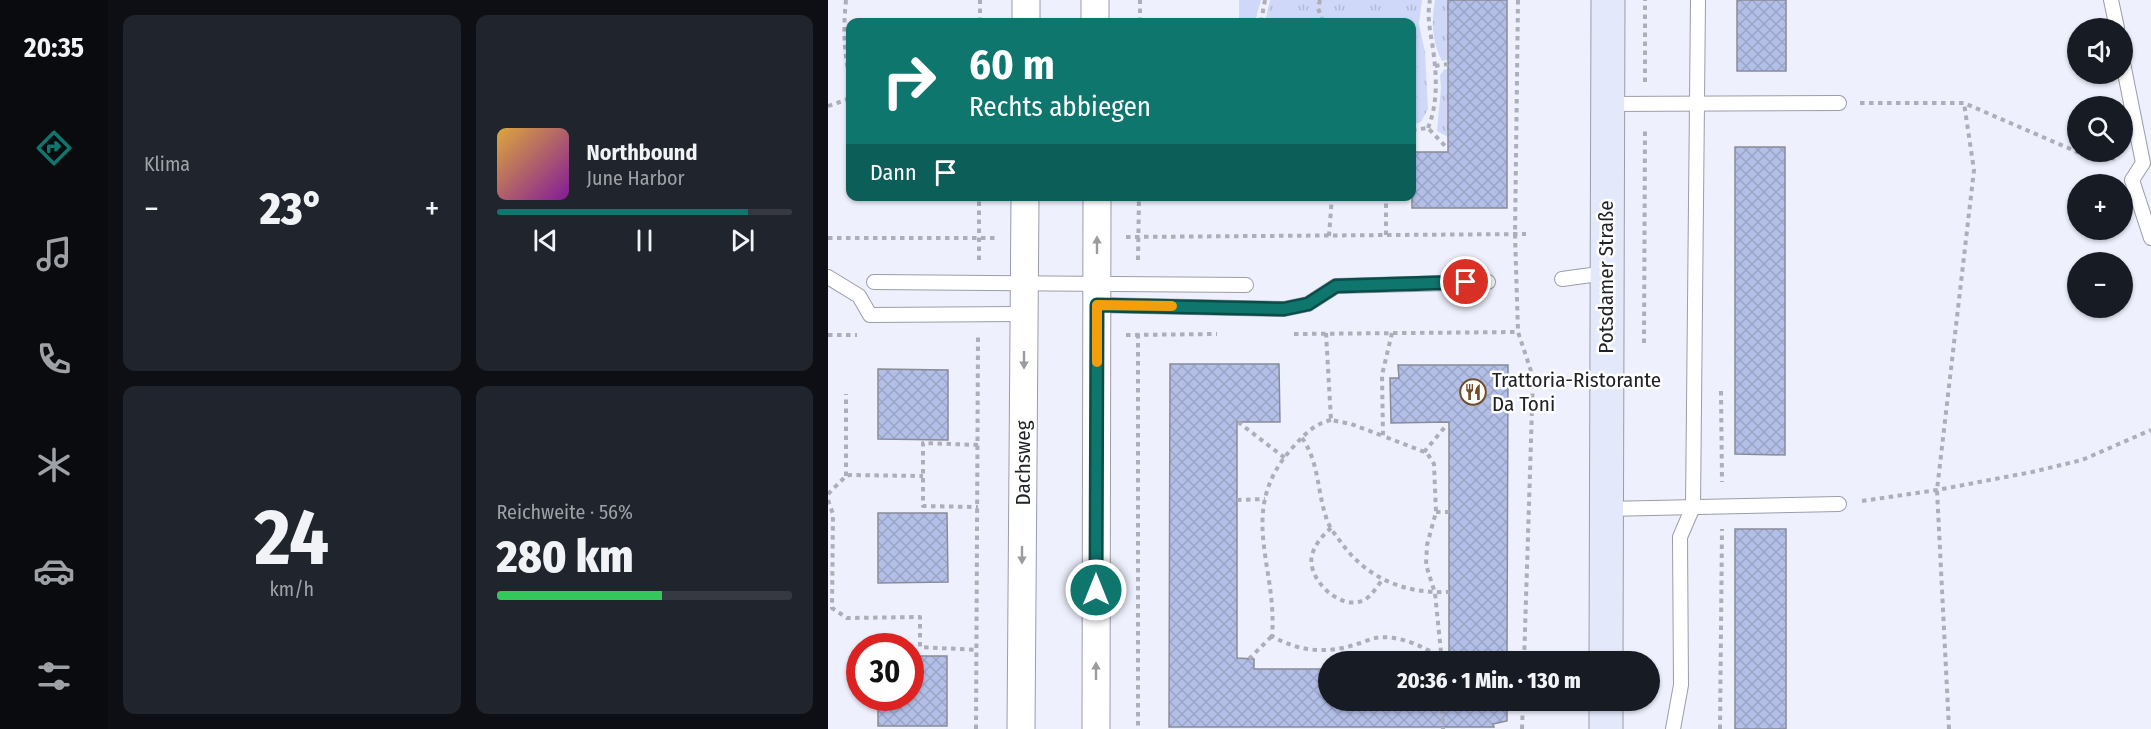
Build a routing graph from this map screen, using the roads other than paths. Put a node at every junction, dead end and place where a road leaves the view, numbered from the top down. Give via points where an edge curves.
1 (1026, 0) edge
2 (1095, 0) edge
3 (1608, 0) edge
4 (1698, 0) edge
5 (2111, 0) edge
6 (1026, 18) edge
7 (1095, 18) edge
8 (2115, 18) edge
9 (2127, 84) edge
10 (1839, 103) road end
11 (1608, 104) junction
12 (1697, 104) junction
13 (1025, 201) edge
14 (1097, 201) edge
15 (2151, 238) edge
16 (1606, 273) junction
17 (828, 277) edge
18 (1562, 279) dead end
19 (874, 282) dead end
20 (1488, 282) dead end
21 (1024, 284) junction
22 (1246, 285) dead end
23 (1097, 294) junction
24 (1024, 314) junction
25 (1839, 504) road end
26 (1693, 507) junction
27 (1605, 509) junction
28 (1606, 651) edge
29 (1606, 711) edge
30 (1021, 729) edge
31 (1096, 729) edge
32 (1606, 729) edge
33 (1673, 729) edge

1 - 6 street
2 - 7 street
3 - 11 main road, Potsdamer Straße
4 - 12 lane
5 - 8 lane
9 - 15 lane via 2143,163 2132,180
10 - 12 lane
11 - 12 lane
11 - 16 main road, Potsdamer Straße
12 - 26 lane
13 - 21 street, Dachsweg
23 -> 14 street
16 - 18 lane
16 - 27 main road, Potsdamer Straße
17 - 24 lane via 860,296 870,315
19 - 21 lane
20 - 23 lane via 1336,286 1308,304 1284,309 1138,306
21 - 23 lane
21 - 24 street, Dachsweg
22 - 23 lane via 1138,285
31 -> 23 street
24 -> 30 street, Dachsweg
25 - 26 lane
26 - 27 lane
26 - 33 lane via 1680,537 1681,685
27 - 28 main road, Potsdamer Straße
29 - 32 main road

